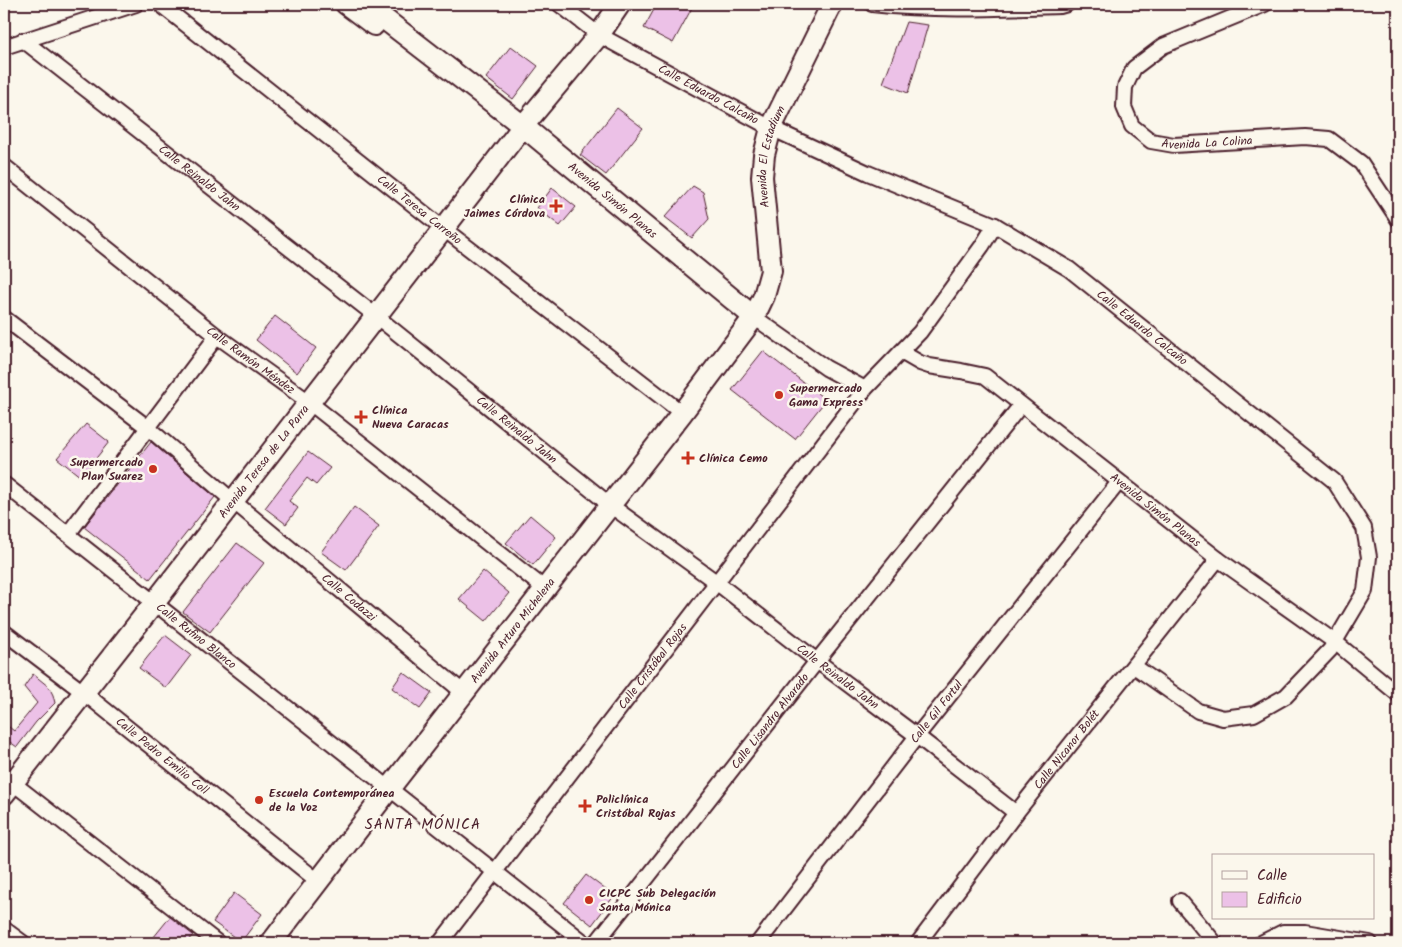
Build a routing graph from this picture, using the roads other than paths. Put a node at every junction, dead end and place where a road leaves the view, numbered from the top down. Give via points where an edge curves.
1 (136, 4) edge
2 (160, 4) edge
3 (346, 4) edge
4 (365, 4) edge
5 (559, 4) edge
6 (620, 4) edge
7 (832, 4) edge
8 (872, 4) edge
9 (1067, 4) edge
10 (1265, 4) edge
11 (600, 34) junction
12 (23, 40) junction
13 (4, 47) edge
14 (771, 128) junction
15 (519, 131) junction
16 (4, 166) edge
17 (1398, 219) edge
18 (995, 225) junction
19 (444, 229) junction
20 (376, 316) junction
21 (754, 317) junction
22 (4, 318) edge
23 (217, 336) junction
24 (901, 352) junction
25 (864, 389) junction
26 (309, 402) junction
27 (1021, 405) junction
28 (682, 413) junction
29 (147, 427) junction
30 (1119, 482) junction
31 (4, 484) edge
32 (233, 501) junction
33 (610, 505) junction
34 (68, 534) junction
35 (1218, 559) junction
36 (716, 582) junction
37 (545, 589) junction
38 (155, 602) junction
39 (4, 632) edge
40 (1335, 642) junction
41 (817, 661) junction
42 (1134, 666) junction
43 (83, 692) junction
44 (464, 693) junction
45 (1398, 694) edge
46 (917, 736) junction
47 (7, 784) edge
48 (389, 789) junction
49 (1016, 813) junction
50 (495, 872) junction
51 (319, 882) junction
52 (1180, 901) dead end
53 (4, 929) edge
54 (23, 943) edge
55 (218, 943) edge
56 (271, 943) edge
57 (440, 943) edge
58 (585, 943) edge
59 (596, 943) edge
60 (758, 943) edge
61 (918, 943) edge
62 (1215, 943) edge
63 (1261, 943) edge
64 (1370, 943) edge

1 - 12 street
2 - 19 street, Calle Teresa Carreño
3 - 15 street, Avenida Simón Planas
4 - 15 street, Avenida Simón Planas
5 - 11 street, Calle Eduardo Calcaño
6 - 11 street, Avenida Teresa de La Parra
7 - 14 street, Avenida El Estadium
8 - 9 street via 902,8
10 - 17 street, Avenida La Colina via 1163,46 1134,68 1124,93 1124,107 1132,126 1151,141 1174,145 1305,137 1329,139 1361,162
11 - 14 street, Calle Eduardo Calcaño
11 - 15 street, Avenida Teresa de La Parra
12 - 13 street
12 - 20 street, Calle Reinaldo Jahn
14 - 18 street, Calle Eduardo Calcaño via 868,173
14 - 21 street, Avenida El Estadium via 762,177 771,271
15 - 19 street, Avenida Teresa de La Parra
15 - 21 street, Avenida Simón Planas
16 - 23 street, Calle Ramón Méndez
18 - 24 street, Calle Cristóbal Rojas via 920,332
18 - 40 street, Calle Eduardo Calcaño via 1069,269 1334,481 1364,528 1369,557 1365,591
19 - 20 street, Avenida Teresa de La Parra
19 - 28 street, Calle Teresa Carreño
20 - 26 street, Avenida Teresa de La Parra
20 - 33 street, Calle Reinaldo Jahn
21 - 25 street, Avenida Simón Planas via 826,368
21 - 28 street, Avenida Arturo Michelena
22 - 29 street
23 - 26 street, Calle Ramón Méndez
23 - 29 street
24 - 25 street, Calle Cristóbal Rojas
24 - 27 street, Avenida Simón Planas via 920,364 986,376
25 - 36 street, Calle Cristóbal Rojas
26 - 32 street, Avenida Teresa de La Parra
26 - 37 street, Calle Ramón Méndez
27 - 30 street, Avenida Simón Planas
27 - 41 street, Calle Lisandro Alvarado
28 - 33 street, Avenida Arturo Michelena
29 - 32 street, Calle Codazzi
29 - 34 street
30 - 35 street, Avenida Simón Planas
30 - 46 street, Calle Gil Fortul
31 - 34 street, Calle Rufino Blanco
32 - 38 street, Avenida Teresa de La Parra
32 - 44 street, Calle Codazzi
33 - 36 street, Calle Reinaldo Jahn
33 - 37 street, Avenida Arturo Michelena
34 - 38 street, Calle Rufino Blanco
35 - 40 street, Avenida Simón Planas
35 - 42 street, Calle Nicanor Bolét
36 - 41 street, Calle Reinaldo Jahn
36 - 50 street, Calle Cristóbal Rojas
37 - 44 street, Avenida Arturo Michelena
38 - 43 street, Avenida Teresa de La Parra
38 - 48 street, Calle Rufino Blanco
39 - 43 street, Calle Pedro Emilio Coll
40 - 42 street, Calle Eduardo Calcaño via 1286,696 1254,714 1223,718 1198,711
40 - 45 street, Avenida Simón Planas
41 - 46 street, Calle Reinaldo Jahn
41 - 59 street, Calle Lisandro Alvarado
42 - 49 street, Calle Nicanor Bolét
43 - 47 street, Avenida Teresa de La Parra
43 - 51 street, Calle Pedro Emilio Coll
44 - 48 street, Avenida Arturo Michelena
46 - 49 street, Calle Reinaldo Jahn
46 - 60 street, Calle Gil Fortul
47 - 55 street
48 - 50 street, Calle Rufino Blanco
48 - 51 street, Avenida Arturo Michelena
49 - 61 street, Calle Nicanor Bolét
50 - 57 street, Calle Cristóbal Rojas
50 - 58 street, Calle Rufino Blanco
51 - 56 street, Avenida Arturo Michelena
52 - 62 street
53 - 54 street
63 - 64 street via 1282,932 1305,932

